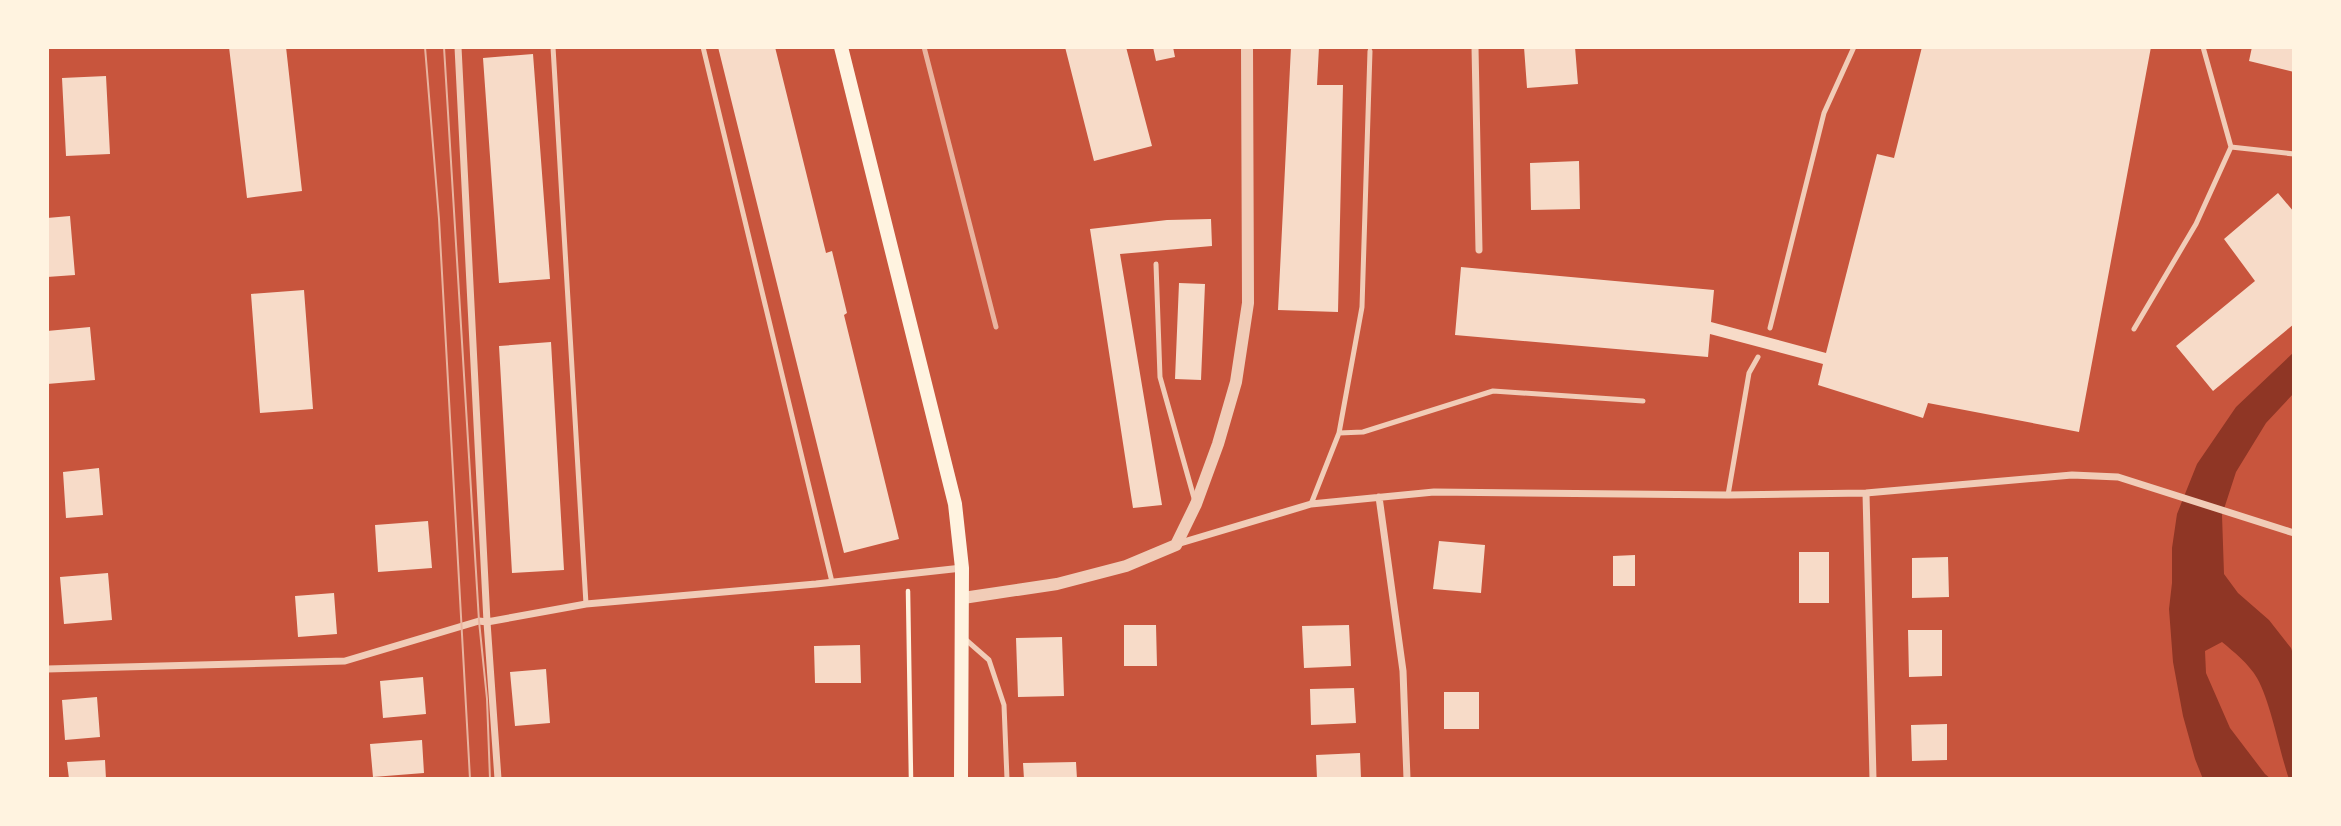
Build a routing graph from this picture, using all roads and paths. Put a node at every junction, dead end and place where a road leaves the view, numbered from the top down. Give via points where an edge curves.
1 (458, 47) edge
2 (553, 47) edge
3 (704, 47) edge
4 (841, 47) edge
5 (1247, 47) edge
6 (1475, 47) edge
7 (1854, 47) edge
8 (2203, 47) edge
9 (1370, 51) dead end
10 (2231, 147) junction
11 (2294, 154) edge
12 (1479, 250) dead end
13 (1156, 264) dead end
14 (1770, 328) dead end
15 (2134, 329) dead end
16 (1758, 357) dead end
17 (1643, 401) dead end
18 (1339, 433) junction
19 (1866, 493) junction
20 (1728, 495) junction
21 (1379, 497) junction
22 (1196, 504) junction
23 (1311, 504) junction
24 (2294, 533) edge
25 (1176, 545) junction
26 (962, 568) junction
27 (907, 573) junction
28 (832, 582) junction
29 (963, 598) junction
30 (586, 604) junction
31 (487, 622) junction
32 (963, 638) junction
33 (47, 668) edge
34 (498, 779) edge
35 (911, 779) edge
36 (961, 779) edge
37 (1007, 779) edge
38 (1407, 779) edge
39 (1873, 779) edge

1 - 31 street
2 - 30 lane
3 - 28 lane
4 - 26 main road via 955,505
5 - 22 street via 1248,303 1236,382
6 - 12 street
7 - 14 lane via 1824,113
8 - 10 lane
9 - 18 lane via 1362,307
10 - 11 lane
10 - 15 lane via 2196,224
13 - 22 lane via 1160,377
16 - 20 lane via 1749,373
17 - 18 lane via 1493,391 1363,432
18 - 23 lane
19 - 20 street
19 - 24 street via 2071,475 2118,477
19 - 39 street
20 - 21 street via 1434,492
21 - 23 street
21 - 38 street via 1402,671
22 - 25 street
23 - 25 street
25 - 29 street via 1126,566 1058,584
26 - 27 street
26 - 29 main road
27 - 28 street
27 - 35 path
28 - 30 street
29 - 32 main road
30 - 31 street
31 - 33 street via 345,661
31 - 34 street
32 - 36 main road
32 - 37 lane via 989,660 1004,705

